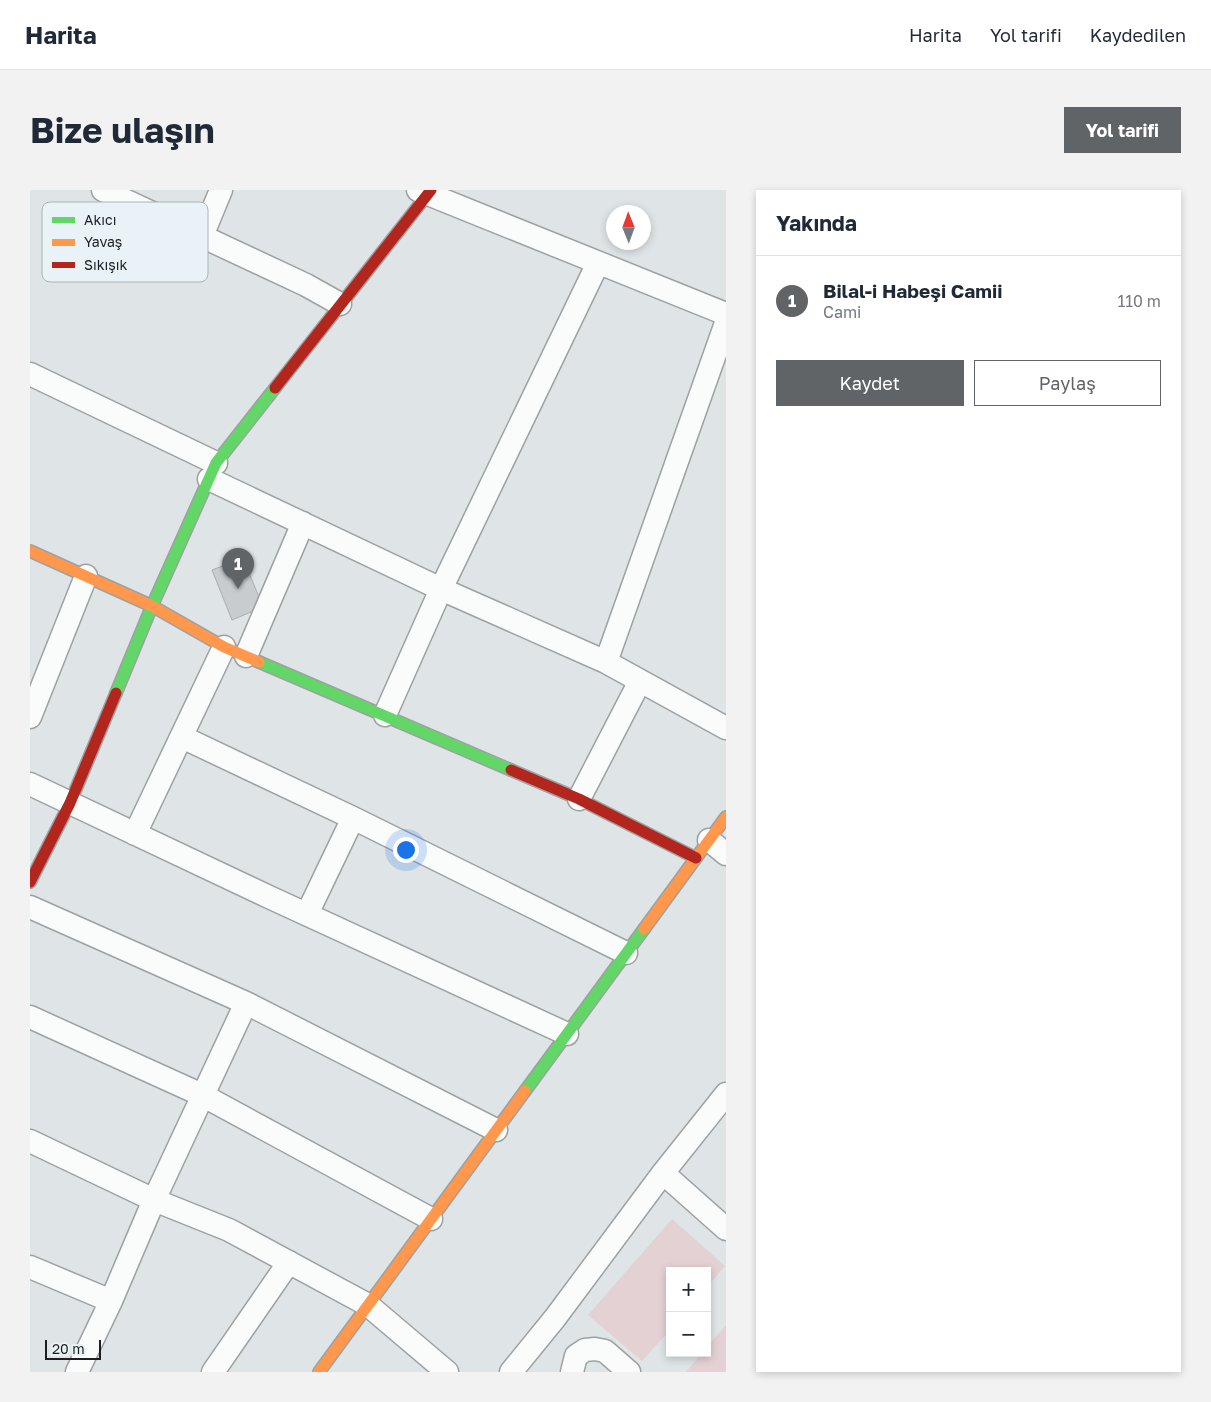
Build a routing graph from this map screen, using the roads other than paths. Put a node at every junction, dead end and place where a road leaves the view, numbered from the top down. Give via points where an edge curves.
1 (103, 190) edge
2 (220, 190) edge
3 (426, 191) edge
4 (129, 202) edge
5 (208, 221) edge
6 (208, 239) edge
7 (598, 262) junction
8 (340, 304) junction
9 (726, 314) edge
10 (726, 323) edge
11 (30, 374) edge
12 (213, 471) junction
13 (303, 524) junction
14 (30, 551) edge
15 (86, 576) junction
16 (441, 589) junction
17 (152, 606) junction
18 (224, 647) junction
19 (246, 656) junction
20 (606, 662) junction
21 (640, 681) junction
22 (385, 715) junction
23 (30, 717) edge
24 (726, 728) edge
25 (182, 737) junction
26 (30, 784) edge
27 (579, 799) junction
28 (70, 803) junction
29 (726, 817) edge
30 (353, 818) junction
31 (135, 834) junction
32 (718, 847) edge
33 (696, 858) junction
34 (30, 882) edge
35 (30, 907) edge
36 (307, 914) junction
37 (626, 953) junction
38 (246, 1003) junction
39 (30, 1017) edge
40 (567, 1034) junction
41 (726, 1094) edge
42 (202, 1095) junction
43 (496, 1130) junction
44 (30, 1141) edge
45 (663, 1173) junction
46 (154, 1200) junction
47 (430, 1219) junction
48 (726, 1229) edge
49 (290, 1262) junction
50 (30, 1267) edge
51 (111, 1300) junction
52 (368, 1304) junction
53 (76, 1372) edge
54 (213, 1372) edge
55 (319, 1372) edge
56 (447, 1372) edge
57 (511, 1372) edge
58 (572, 1372) edge
59 (629, 1372) edge

1 - 4 street
2 - 5 street
3 - 7 street
3 - 8 street
6 - 8 street
7 - 9 street
7 - 16 street
8 - 12 street
10 - 20 street
11 - 12 street
12 - 13 street
12 - 17 street
13 - 16 street
13 - 19 street
14 - 15 street
15 - 17 street
15 - 23 street
16 - 20 street
16 - 22 street
17 - 18 street
17 - 28 street
18 - 19 street
18 - 25 street
19 - 22 street
20 - 21 street
21 - 24 street
21 - 27 street
22 - 27 street
25 - 30 street
25 - 31 street
26 - 28 street
27 - 33 street
28 - 31 street
28 - 34 street
29 - 32 street
30 - 36 street
30 - 37 street
31 - 36 street
32 - 33 street
33 - 37 street
35 - 38 street
36 - 40 street
37 - 40 street
38 - 42 street
38 - 43 street
39 - 42 street
40 - 43 street
41 - 45 street
42 - 46 street
42 - 47 street
43 - 47 street
44 - 46 street
45 - 48 street
45 - 57 street
46 - 49 street via 229,1230
46 - 51 street
47 - 52 street
49 - 52 street
49 - 54 street
50 - 51 street
51 - 53 street
52 - 55 street
52 - 56 street
58 - 59 street via 576,1356 585,1350 595,1349 605,1351

